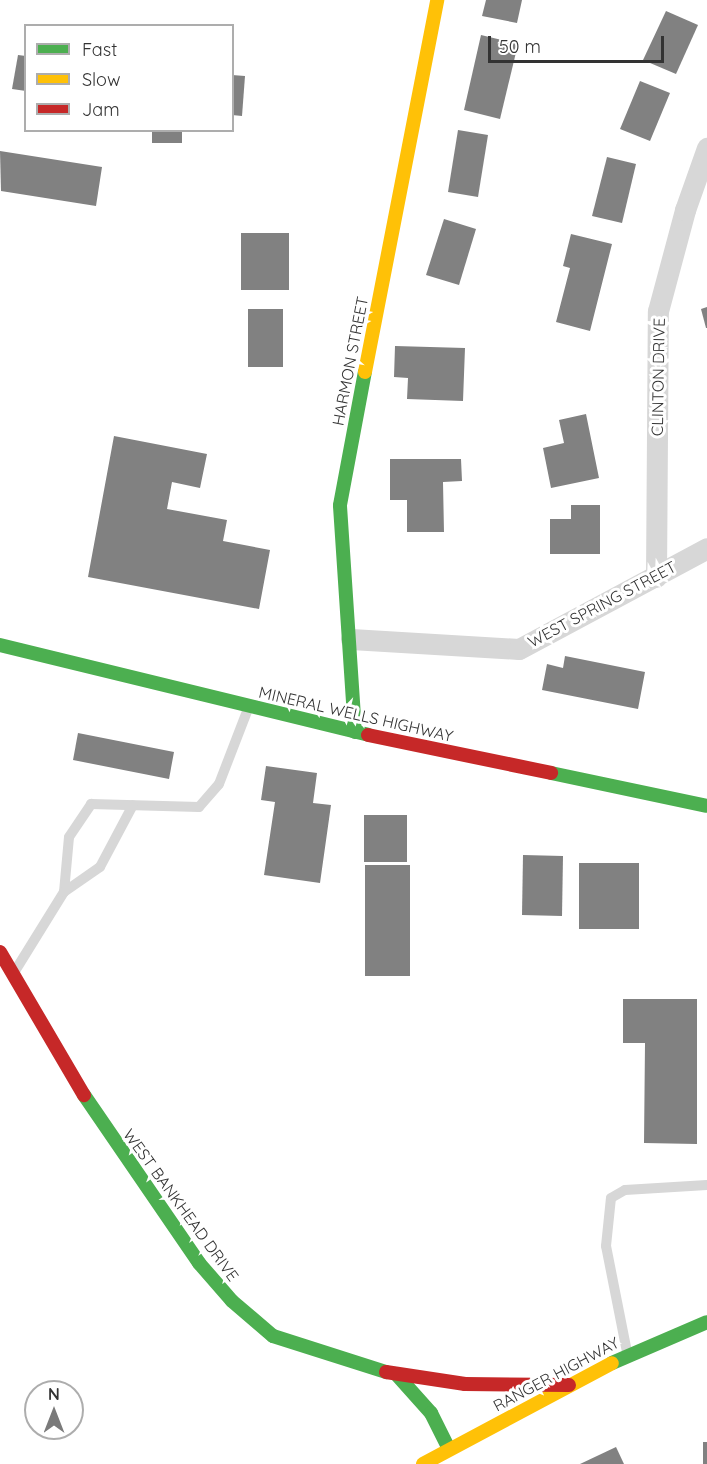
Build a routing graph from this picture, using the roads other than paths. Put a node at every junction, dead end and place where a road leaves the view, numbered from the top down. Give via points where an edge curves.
1 (437, 0) edge
2 (707, 148) edge
3 (707, 548) edge
4 (656, 577) junction
5 (351, 639) junction
6 (0, 645) edge
7 (249, 706) junction
8 (355, 732) junction
9 (133, 805) junction
10 (707, 806) edge
11 (64, 892) junction
12 (0, 952) edge
13 (13, 974) junction
14 (707, 1185) edge
15 (707, 1322) edge
16 (628, 1354) junction
17 (397, 1375) junction
18 (569, 1385) junction
19 (449, 1457) edge
20 (423, 1464) edge

1 - 5 street, HARMON STREET via 339,505
2 - 4 street, CLINTON DRIVE via 685,210 658,311
3 - 4 street, WEST SPRING STREET
4 - 5 street, WEST SPRING STREET via 519,649
5 - 8 street, HARMON STREET
6 - 7 street, MINERAL WELLS HIGHWAY
7 - 8 street, MINERAL WELLS HIGHWAY
7 - 9 lane via 219,784 199,807
8 - 10 street, MINERAL WELLS HIGHWAY
9 - 11 lane via 100,867
9 - 11 lane via 91,804 69,837
11 - 13 lane
12 - 13 street, WEST BANKHEAD DRIVE
13 - 17 street, WEST BANKHEAD DRIVE via 97,1116 199,1263 232,1301 273,1336 335,1359
14 - 16 lane via 625,1190 611,1198 606,1246
15 - 16 street, RANGER HIGHWAY
16 - 18 street, RANGER HIGHWAY
17 - 18 street, WEST BANKHEAD DRIVE via 465,1384
17 - 19 street via 431,1413
18 - 19 street, RANGER HIGHWAY
19 - 20 street, RANGER HIGHWAY

